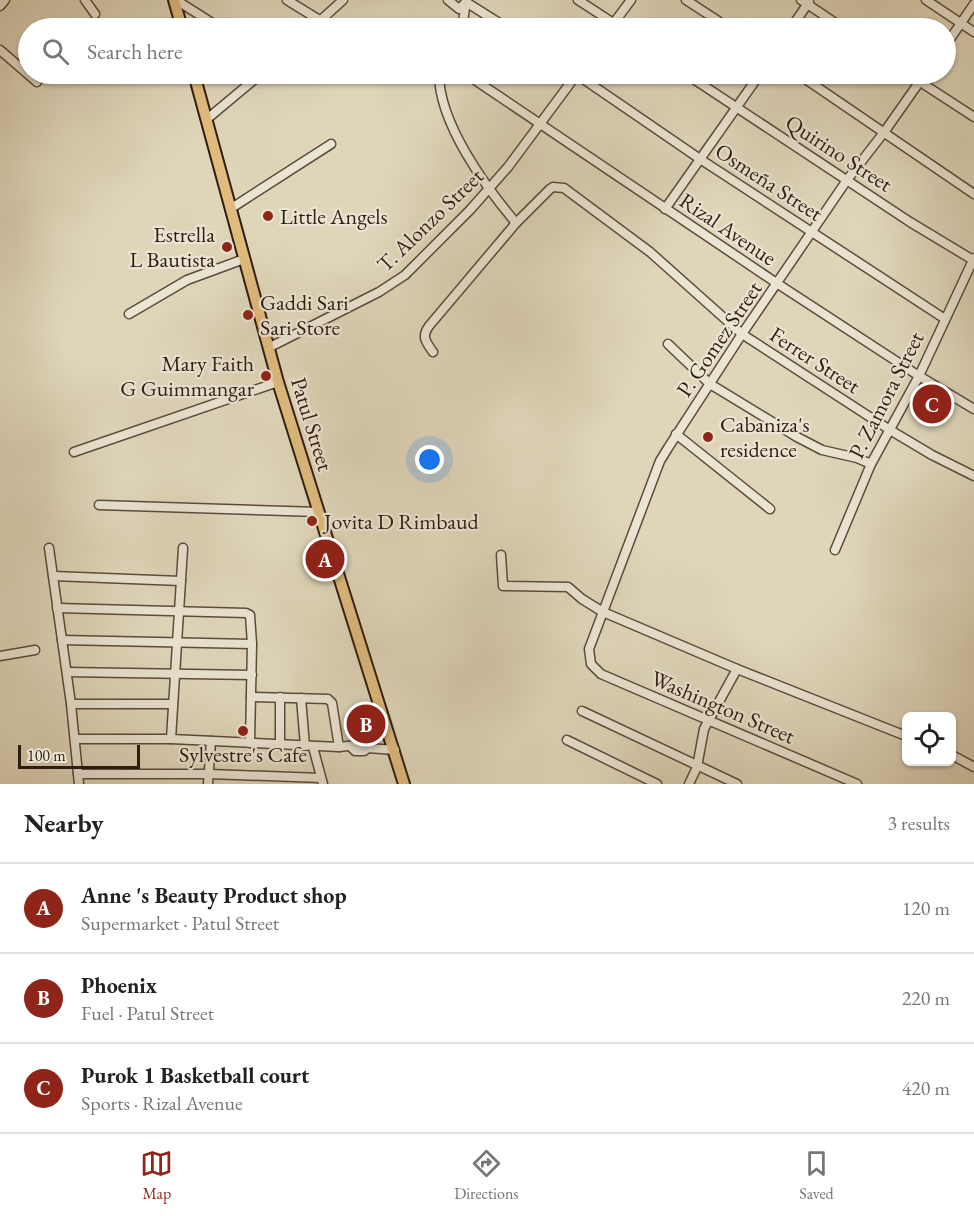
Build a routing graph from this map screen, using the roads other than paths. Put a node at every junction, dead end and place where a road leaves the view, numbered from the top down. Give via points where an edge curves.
1 (5, 0) edge
2 (85, 0) edge
3 (175, 0) edge
4 (287, 0) edge
5 (343, 0) edge
6 (448, 0) edge
7 (578, 0) edge
8 (631, 0) edge
9 (686, 0) edge
10 (926, 0) edge
11 (467, 1) edge
12 (806, 1) edge
13 (974, 4) edge
14 (0, 6) edge
15 (95, 14) dead end
16 (180, 18) edge
17 (204, 18) edge
18 (316, 18) edge
19 (324, 18) edge
20 (464, 18) edge
21 (492, 18) edge
22 (603, 18) edge
23 (620, 18) edge
24 (714, 18) edge
25 (797, 18) edge
26 (829, 18) edge
27 (953, 18) edge
28 (956, 20) edge
29 (961, 23) junction
30 (956, 30) edge
31 (974, 32) edge
32 (0, 50) edge
33 (18, 66) edge
34 (197, 84) edge
35 (249, 84) edge
36 (440, 84) edge
37 (481, 84) edge
38 (570, 84) edge
39 (591, 84) edge
40 (702, 84) edge
41 (753, 84) edge
42 (813, 84) edge
43 (919, 84) edge
44 (923, 84) edge
45 (736, 107) junction
46 (974, 117) edge
47 (207, 119) junction
48 (540, 125) junction
49 (885, 131) junction
50 (331, 144) dead end
51 (700, 159) junction
52 (847, 180) junction
53 (488, 190) junction
54 (974, 194) edge
55 (230, 209) junction
56 (665, 209) junction
57 (516, 224) junction
58 (813, 232) junction
59 (244, 259) junction
60 (973, 259) edge
61 (778, 284) junction
62 (129, 314) dead end
63 (945, 319) junction
64 (742, 334) junction
65 (668, 344) dead end
66 (270, 347) junction
67 (433, 352) dead end
68 (919, 376) junction
69 (278, 382) junction
70 (710, 384) junction
71 (974, 409) edge
72 (890, 430) junction
73 (676, 434) junction
74 (74, 452) dead end
75 (871, 464) junction
76 (974, 476) edge
77 (99, 505) dead end
78 (770, 509) dead end
79 (319, 512) junction
80 (49, 548) dead end
81 (183, 548) dead end
82 (835, 550) dead end
83 (501, 555) dead end
84 (53, 576) junction
85 (181, 581) junction
86 (57, 608) junction
87 (179, 611) junction
88 (603, 612) junction
89 (62, 640) junction
90 (177, 642) junction
91 (252, 644) junction
92 (35, 650) dead end
93 (590, 650) joint
94 (0, 656) edge
95 (737, 669) junction
96 (67, 672) junction
97 (175, 674) junction
98 (252, 675) junction
99 (251, 697) junction
100 (280, 697) junction
101 (301, 698) junction
102 (71, 704) junction
103 (173, 704) junction
104 (582, 711) dead end
105 (707, 719) junction
106 (902, 734) edge
107 (171, 739) junction
108 (75, 740) junction
109 (567, 740) dead end
110 (211, 741) junction
111 (250, 742) junction
112 (280, 744) junction
113 (309, 746) junction
114 (339, 747) junction
115 (395, 750) junction
116 (956, 758) edge
117 (697, 767) junction
118 (974, 767) edge
119 (78, 774) junction
120 (209, 774) junction
121 (322, 781) edge
122 (79, 784) edge
123 (208, 784) edge
124 (404, 784) edge
125 (657, 784) edge
126 (689, 784) edge
127 (737, 784) edge
128 (857, 784) edge

1 - 14 street
2 - 15 street
3 - 16 main road
3 - 17 street
4 - 18 street
5 - 19 street
6 - 11 street via 459,9
7 - 22 street
8 - 23 street
9 - 24 street
10 - 27 street
11 - 20 street
11 - 21 street
12 - 25 street
12 - 26 street
13 - 29 street
28 - 29 street
29 - 30 street
29 - 31 street
32 - 33 street
34 - 47 main road, Patul Street
35 - 47 street
36 - 53 street via 443,105
37 - 48 street, Rizal Avenue
38 - 48 street, T. Alonzo Street
39 - 51 street, Osmeña Street
40 - 45 street, Quirino Street
41 - 45 street
42 - 49 street
43 - 49 street, P. Gomez Street
44 - 46 street
45 - 51 street
45 - 52 street, Quirino Street
47 - 55 main road, Patul Street
48 - 53 street, T. Alonzo Street
48 - 56 street, Rizal Avenue
49 - 52 street, P. Gomez Street
49 - 54 street
50 - 55 street
51 - 56 street
51 - 58 street, Osmeña Street
52 - 58 street, P. Gomez Street
52 - 60 street, Quirino Street
53 - 57 street
53 - 66 street, T. Alonzo Street via 394,284
55 - 59 main road, Patul Street
56 - 61 street, Rizal Avenue
57 - 64 street, Ferrer Street via 550,189 564,188 650,252
57 - 67 street via 425,331 425,341
58 - 61 street, P. Gomez Street
58 - 63 street, Osmeña Street
59 - 62 street via 187,280
59 - 66 main road, Patul Street
60 - 63 street, P. Zamora Street
61 - 64 street, P. Gomez Street
61 - 68 street, Rizal Avenue
63 - 68 street, P. Zamora Street
64 - 70 street, P. Gomez Street
64 - 72 street, Ferrer Street
65 - 70 street
66 - 69 main road, Patul Street
68 - 71 street, Rizal Avenue
68 - 72 street, P. Zamora Street
69 - 74 street
69 - 79 main road, Patul Street
70 - 73 street, P. Gomez Street
70 - 75 street via 822,450
72 - 75 street, P. Zamora Street
72 - 76 street, Ferrer Street
73 - 78 street
73 - 88 street, P. Gomez Street via 660,461
75 - 82 street, P. Zamora Street
77 - 79 street
79 - 115 main road, Patul Street
80 - 84 street
81 - 85 street
83 - 88 street via 503,586 568,587
84 - 85 street
84 - 86 street
85 - 87 street
86 - 87 street
86 - 89 street
87 - 90 street
87 - 91 street via 249,614
88 - 93 street, P. Gomez Street
88 - 95 street
89 - 90 street
89 - 96 street
90 - 91 street
90 - 97 street
91 - 98 street
92 - 94 street
93 - 105 street, Washington Street via 591,664 601,674
95 - 105 street
95 - 106 street
96 - 97 street
96 - 102 street
97 - 98 street
97 - 103 street
98 - 99 street
99 - 100 street
99 - 111 street
100 - 101 street
100 - 112 street
101 - 113 street
101 - 114 street via 330,700
102 - 103 street
102 - 108 street
103 - 107 street
104 - 117 street
105 - 117 street
105 - 128 street, Washington Street
107 - 108 street
107 - 110 street
108 - 119 street
109 - 125 street
110 - 111 street
110 - 120 street
111 - 112 street
112 - 113 street
113 - 114 street
113 - 121 street
114 - 115 street via 364,744 368,748
115 - 124 main road, Patul Street
116 - 118 street
117 - 126 street
117 - 127 street
119 - 120 street
119 - 122 street
120 - 121 street
120 - 123 street

